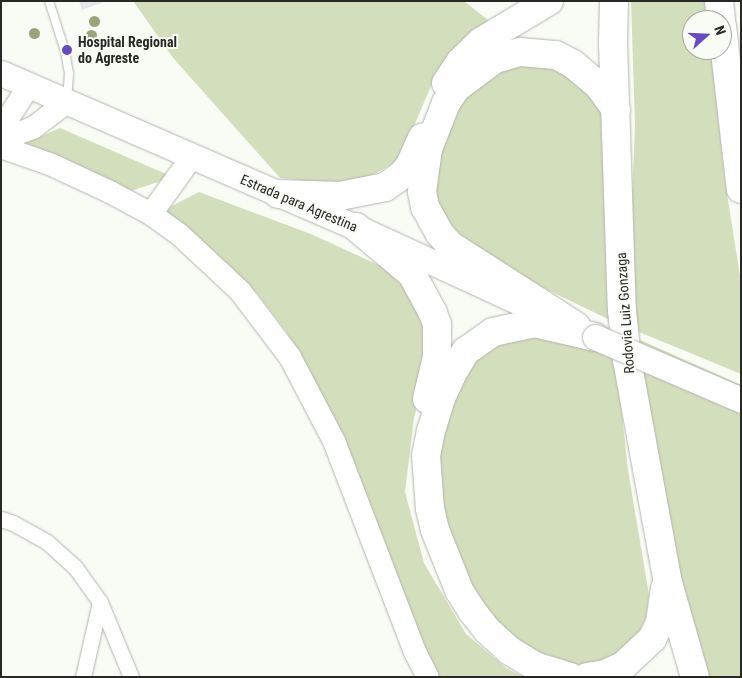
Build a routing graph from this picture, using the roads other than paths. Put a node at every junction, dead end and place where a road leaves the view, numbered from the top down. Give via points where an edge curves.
1 (49, 1) edge
2 (549, 1) edge
3 (614, 1) edge
4 (741, 36) edge
5 (726, 60) edge
6 (727, 67) junction
7 (1, 74) edge
8 (30, 86) junction
9 (67, 102) junction
10 (616, 109) junction
11 (1, 129) edge
12 (1, 140) edge
13 (1, 147) edge
14 (192, 157) junction
15 (741, 189) edge
16 (278, 194) junction
17 (151, 214) junction
18 (356, 227) junction
19 (595, 337) junction
20 (741, 400) edge
21 (1, 519) edge
22 (667, 579) junction
23 (100, 602) junction
24 (83, 677) edge
25 (131, 677) edge
26 (428, 677) edge
27 (537, 677) edge
28 (570, 677) edge
29 (587, 677) edge
30 (695, 677) edge

1 - 9 lane via 65,51 69,74
2 - 16 highway via 482,41 460,62 442,89 410,165 396,180 386,187 340,196
3 - 10 highway, Rodovia Luiz Gonzaga
4 - 6 highway
5 - 6 highway
6 - 15 highway
7 - 8 main road, Estrada para Agrestina
8 - 9 main road, Estrada para Agrestina
8 - 11 street
9 - 12 street via 33,128
9 - 14 main road, Estrada para Agrestina
10 - 19 highway via 588,76 556,55 520,52 495,60 456,88 446,102 428,149 422,192 431,220 450,245
10 - 22 highway, Rodovia Luiz Gonzaga via 626,360
13 - 17 street via 52,165
14 - 16 main road, Estrada para Agrestina
14 - 17 street
16 - 18 main road, Estrada para Agrestina
17 - 26 street via 180,235 240,291 290,357 334,441 415,652
18 - 19 main road, Estrada para Agrestina
18 - 27 highway via 412,274 427,298 437,324 437,357 417,442 414,478 421,524 430,552 456,606 477,634 518,667
19 - 20 main road, Estrada para Agrestina, bridge
19 - 28 highway via 536,323 493,332 473,346 466,351 441,398 426,456 435,530 459,590 472,611 510,651 535,666
21 - 23 street via 47,542 75,567
22 - 29 highway via 660,623 652,639 624,666
22 - 30 highway, Rodovia Luiz Gonzaga
23 - 24 street
23 - 25 street

